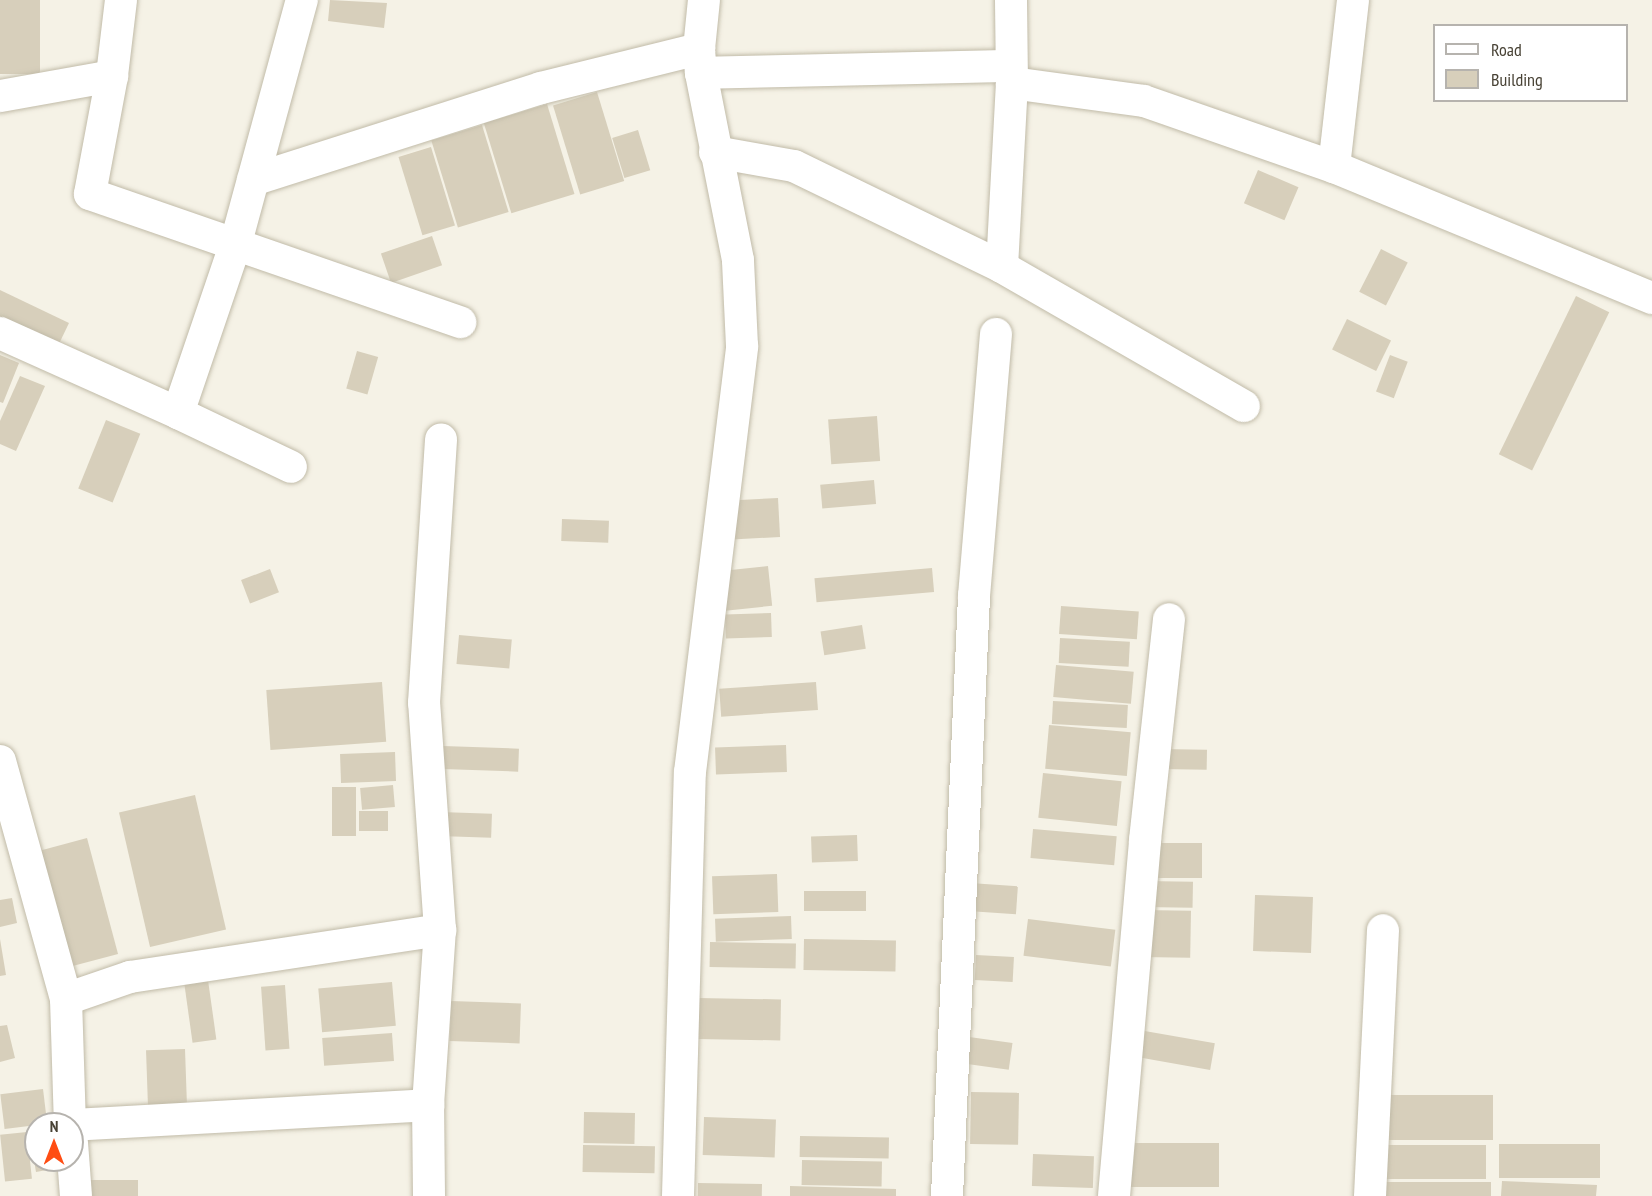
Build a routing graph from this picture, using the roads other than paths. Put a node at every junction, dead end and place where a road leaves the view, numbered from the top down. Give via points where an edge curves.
1 (121, 0) edge
2 (302, 0) edge
3 (704, 0) edge
4 (1011, 0) edge
5 (1353, 0) edge
6 (700, 61) junction
7 (1011, 74) junction
8 (112, 76) junction
9 (0, 96) edge
10 (715, 152) junction
11 (1334, 167) junction
12 (253, 180) junction
13 (236, 246) junction
14 (1002, 267) junction
15 (1652, 298) edge
16 (460, 322) dead end
17 (0, 333) edge
18 (996, 334) dead end
19 (1244, 406) dead end
20 (178, 413) junction
21 (441, 440) dead end
22 (291, 466) dead end
23 (1169, 619) dead end
24 (0, 761) edge
25 (440, 930) junction
26 (1383, 930) dead end
27 (66, 999) junction
28 (428, 1105) junction
29 (71, 1112) edge
30 (84, 1123) edge
31 (74, 1172) edge
32 (76, 1196) edge
33 (429, 1196) edge
34 (678, 1196) edge
35 (947, 1196) edge
36 (1114, 1196) edge
37 (1370, 1196) edge

1 - 8 street
2 - 12 street
3 - 6 street
4 - 7 street
5 - 11 street
6 - 7 street
6 - 10 street
6 - 12 street via 541,88
7 - 11 street via 1144,101
7 - 14 street
8 - 9 street
8 - 13 street via 90,194
10 - 14 street via 794,166
10 - 34 street via 738,260 742,346 690,771
11 - 15 street
12 - 13 street
13 - 16 street
13 - 20 street
14 - 19 street
17 - 20 street
18 - 35 street via 974,596
20 - 22 street
21 - 25 street via 424,703
23 - 36 street
24 - 27 street
25 - 27 street via 130,977
25 - 28 street
26 - 37 street
27 - 29 street
28 - 30 street
28 - 33 street
31 - 32 street

